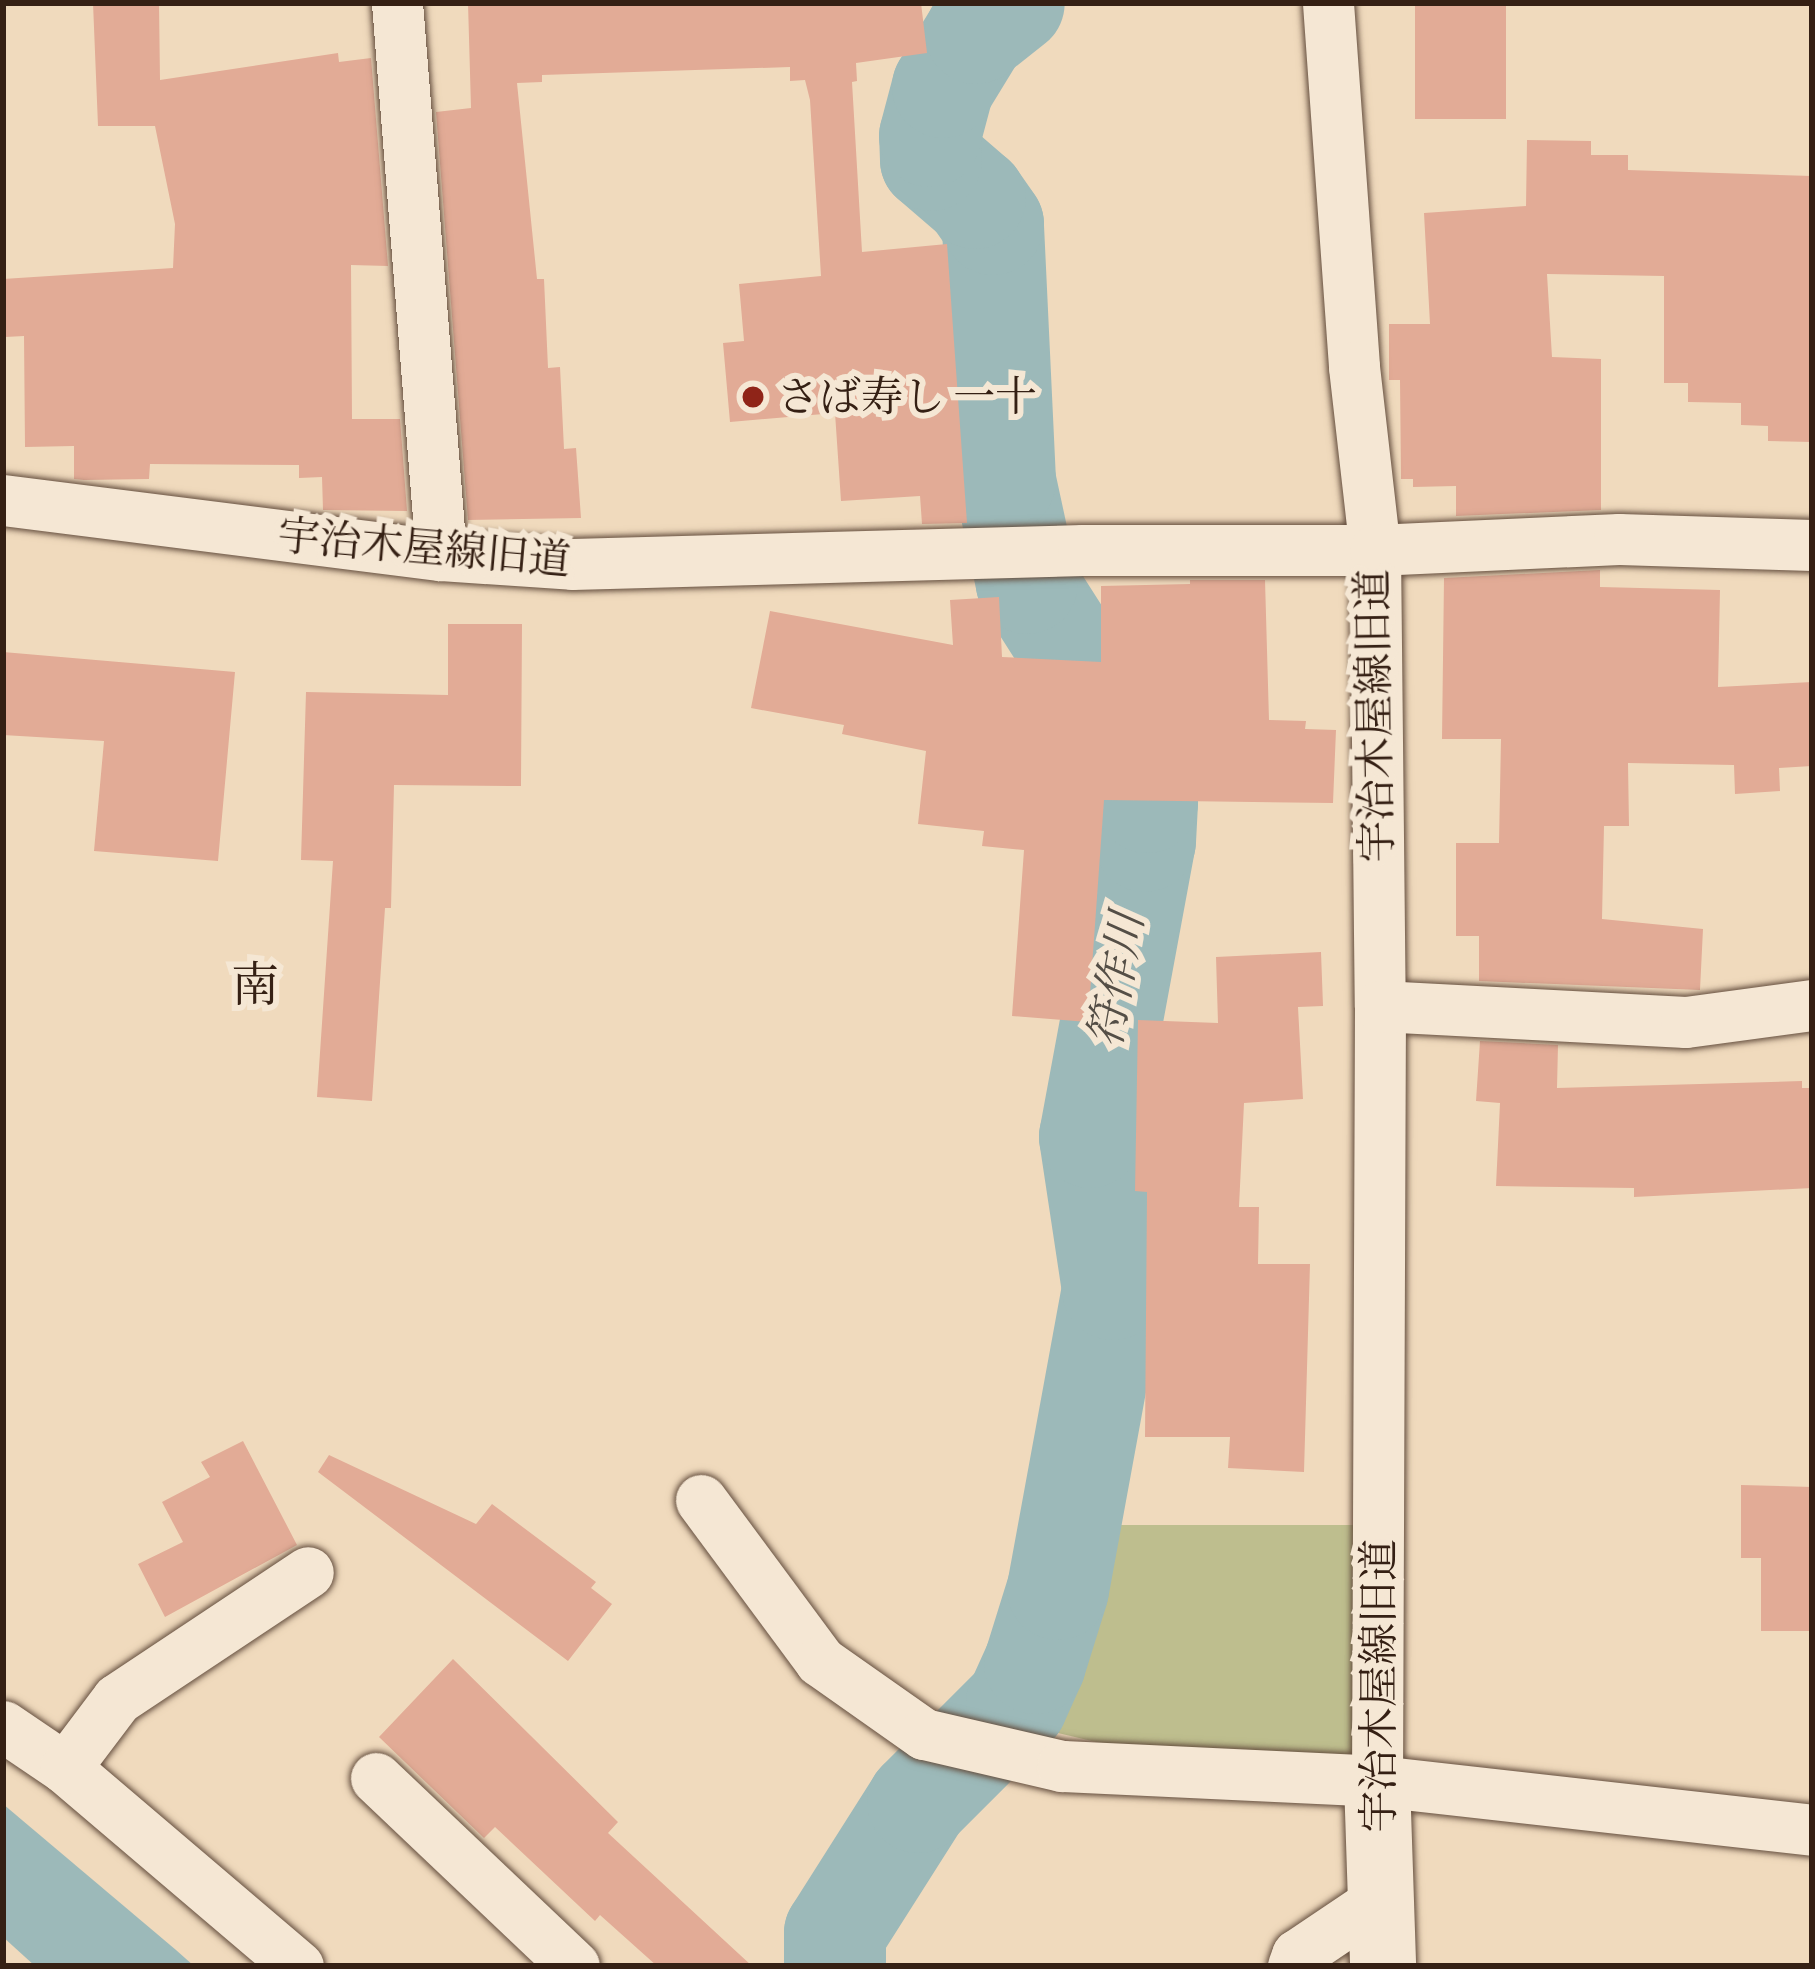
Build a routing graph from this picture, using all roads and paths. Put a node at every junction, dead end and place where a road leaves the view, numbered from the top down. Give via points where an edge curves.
1 (397, 3) edge
2 (1328, 3) edge
3 (3, 500) edge
4 (1812, 545) edge
5 (1375, 550) junction
6 (441, 555) junction
7 (1381, 1006) junction
8 (1812, 1006) edge
9 (701, 1500) dead end
10 (308, 1572) dead end
11 (3, 1726) edge
12 (65, 1768) junction
13 (376, 1778) dead end
14 (1378, 1781) junction
15 (1812, 1830) edge
16 (1380, 1899) junction
17 (298, 1966) edge
18 (574, 1966) edge
19 (1293, 1966) edge
20 (1383, 1966) edge

1 - 6 street
2 - 5 street
3 - 6 street, 宇治木屋線旧道
4 - 5 street via 1618,539
5 - 6 street, 宇治木屋線旧道 via 572,564
5 - 7 street, 宇治木屋線旧道
7 - 8 street via 1686,1022
7 - 14 street, 宇治木屋線旧道
9 - 14 street via 820,1661 924,1734 1062,1766
10 - 12 street via 117,1699
11 - 12 street
12 - 17 street
13 - 18 street
14 - 15 street
14 - 16 street, 宇治木屋線旧道
16 - 19 street via 1297,1955
16 - 20 street, 宇治木屋線旧道

